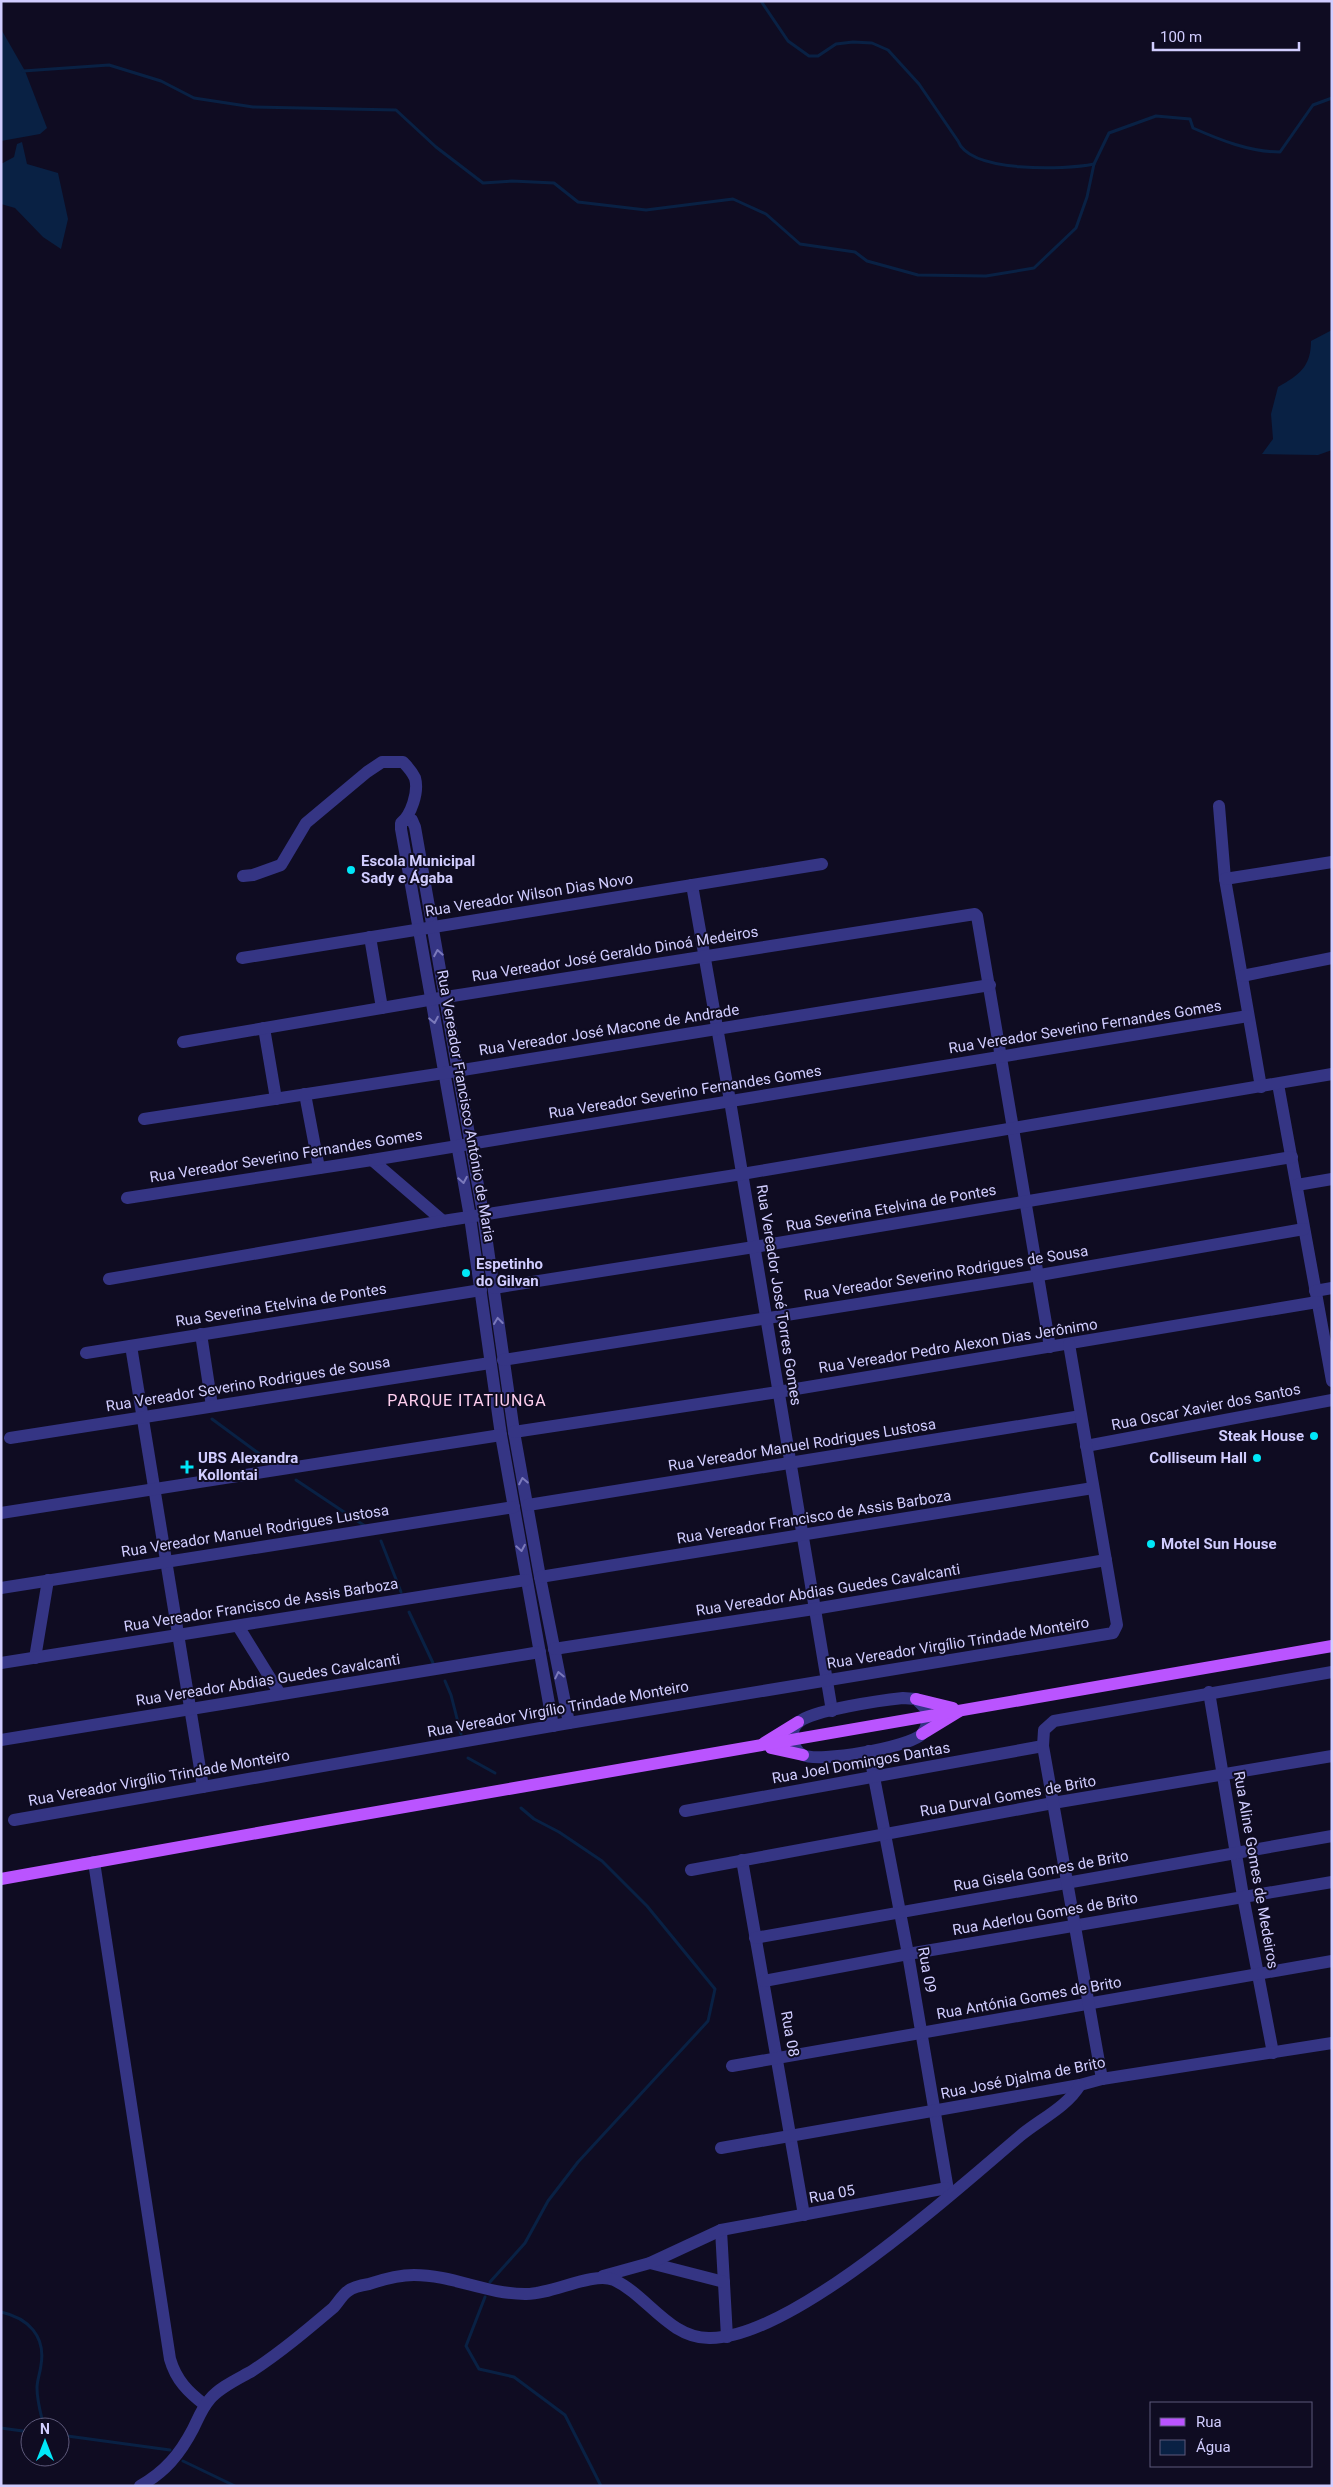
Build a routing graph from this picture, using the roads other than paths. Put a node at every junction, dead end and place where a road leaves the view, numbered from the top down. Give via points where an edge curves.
1 (1219, 806) dead end
2 (407, 820) junction
3 (1332, 862) edge
4 (822, 864) dead end
5 (243, 876) dead end
6 (1225, 879) junction
7 (692, 885) junction
8 (433, 926) junction
9 (419, 929) junction
10 (370, 937) junction
11 (706, 957) junction
12 (242, 958) dead end
13 (1332, 958) edge
14 (1242, 976) junction
15 (990, 985) junction
16 (446, 997) junction
17 (430, 1000) junction
18 (382, 1008) junction
19 (1248, 1016) junction
20 (264, 1028) junction
21 (717, 1030) junction
22 (183, 1042) dead end
23 (1003, 1057) junction
24 (458, 1070) junction
25 (444, 1073) junction
26 (1332, 1074) edge
27 (1278, 1084) junction
28 (1261, 1087) junction
29 (305, 1094) junction
30 (276, 1099) junction
31 (730, 1101) junction
32 (144, 1119) dead end
33 (1014, 1128) junction
34 (471, 1143) junction
35 (457, 1145) junction
36 (1292, 1157) junction
37 (372, 1160) junction
38 (319, 1168) junction
39 (742, 1174) junction
40 (1332, 1179) edge
41 (1297, 1185) junction
42 (127, 1198) dead end
43 (1026, 1202) junction
44 (483, 1214) junction
45 (470, 1217) junction
46 (444, 1221) junction
47 (1304, 1229) junction
48 (754, 1247) junction
49 (1040, 1275) junction
50 (108, 1279) dead end
51 (1332, 1288) edge
52 (487, 1289) junction
53 (1316, 1296) junction
54 (766, 1319) junction
55 (200, 1334) junction
56 (1069, 1344) junction
57 (131, 1346) junction
58 (1050, 1347) junction
59 (86, 1353) dead end
60 (497, 1362) junction
61 (1332, 1381) edge
62 (778, 1392) junction
63 (1332, 1400) edge
64 (212, 1406) junction
65 (1081, 1416) junction
66 (142, 1417) junction
67 (514, 1432) junction
68 (501, 1435) junction
69 (10, 1438) dead end
70 (1086, 1446) junction
71 (790, 1463) junction
72 (1093, 1488) junction
73 (154, 1490) junction
74 (528, 1504) junction
75 (514, 1507) junction
76 (1, 1513) edge
77 (802, 1536) junction
78 (1106, 1560) junction
79 (166, 1561) junction
80 (540, 1577) junction
81 (48, 1580) junction
82 (526, 1580) junction
83 (1, 1588) edge
84 (814, 1610) junction
85 (238, 1626) junction
86 (178, 1634) junction
87 (1332, 1646) edge
88 (554, 1649) junction
89 (540, 1652) junction
90 (35, 1658) junction
91 (1, 1663) edge
92 (1332, 1672) edge
93 (827, 1681) junction
94 (1209, 1692) junction
95 (280, 1694) junction
96 (916, 1699) junction
97 (962, 1709) junction
98 (190, 1710) junction
99 (832, 1711) junction
100 (927, 1715) junction
101 (798, 1722) junction
102 (569, 1723) junction
103 (554, 1726) junction
104 (922, 1734) junction
105 (1, 1740) edge
106 (794, 1741) junction
107 (761, 1746) junction
108 (1043, 1746) junction
109 (869, 1751) junction
110 (803, 1755) junction
111 (1332, 1756) edge
112 (1222, 1774) junction
113 (874, 1778) junction
114 (203, 1787) junction
115 (1053, 1803) junction
116 (685, 1811) dead end
117 (14, 1820) dead end
118 (885, 1835) junction
119 (1332, 1836) edge
120 (1236, 1852) junction
121 (742, 1860) junction
122 (94, 1862) junction
123 (690, 1870) dead end
124 (1, 1879) edge
125 (1332, 1882) edge
126 (1067, 1883) junction
127 (1243, 1896) junction
128 (899, 1912) junction
129 (1074, 1925) junction
130 (755, 1938) junction
131 (908, 1954) junction
132 (1332, 1961) edge
133 (1258, 1973) junction
134 (764, 1981) junction
135 (1089, 2003) junction
136 (921, 2034) junction
137 (1332, 2043) edge
138 (1273, 2052) junction
139 (778, 2058) junction
140 (732, 2066) dead end
141 (1102, 2078) junction
142 (1080, 2086) junction
143 (935, 2111) junction
144 (790, 2137) junction
145 (721, 2148) dead end
146 (948, 2192) junction
147 (804, 2215) junction
148 (721, 2230) junction
149 (650, 2263) junction
150 (600, 2277) junction
151 (724, 2282) junction
152 (727, 2337) junction
153 (205, 2406) junction
154 (140, 2486) edge

1 - 6 street
2 - 5 street, Rua Vereador Francisco António de Maria via 416,789 412,771 403,762 382,762 306,823 281,865
2 - 8 street via 412,820 415,826
2 - 9 street, Rua Vereador Francisco António de Maria via 401,829
3 - 6 street
4 - 7 street, Rua Vereador Wilson Dias Novo
6 - 14 street
7 - 8 street, Rua Vereador Wilson Dias Novo
7 - 11 street, Rua Vereador José Torres Gomes
8 - 9 street, Rua Vereador Wilson Dias Novo
16 -> 8 street
9 - 10 street, Rua Vereador Wilson Dias Novo
9 - 17 street, Rua Vereador Francisco António de Maria
10 - 12 street, Rua Vereador Wilson Dias Novo
10 - 18 street
11 - 15 street, Rua Vereador José Geraldo Dinoá Medeiros via 964,915 978,916
11 - 16 street, Rua Vereador José Geraldo Dinoá Medeiros
11 - 21 street, Rua Vereador José Torres Gomes
13 - 14 street
14 - 19 street
15 - 21 street, Rua Vereador José Macone de Andrade
15 - 23 street
16 - 17 street, Rua Vereador José Geraldo Dinoá Medeiros
16 - 24 street
17 - 18 street, Rua Vereador José Geraldo Dinoá Medeiros
17 -> 25 street, Rua Vereador Francisco António de Maria
18 - 20 street, Rua Vereador José Geraldo Dinoá Medeiros
19 - 23 street, Rua Vereador Severino Fernandes Gomes
19 - 28 street
20 - 22 street, Rua Vereador José Geraldo Dinoá Medeiros
20 - 30 street
21 - 24 street, Rua Vereador José Macone de Andrade
21 - 31 street, Rua Vereador José Torres Gomes
23 - 31 street, Rua Vereador Severino Fernandes Gomes
23 - 33 street
24 - 25 street, Rua Vereador José Macone de Andrade
24 - 34 street
25 - 29 street, Rua Vereador José Macone de Andrade
25 - 35 street, Rua Vereador Francisco António de Maria
26 - 27 street
27 - 28 street
27 - 36 street
28 - 33 street
29 - 30 street, Rua Vereador José Macone de Andrade
29 - 38 street
30 - 32 street, Rua Vereador José Macone de Andrade
31 - 34 street, Rua Vereador Severino Fernandes Gomes
31 - 39 street, Rua Vereador José Torres Gomes
33 - 39 street
33 - 43 street
34 - 35 street, Rua Vereador Severino Fernandes Gomes
34 - 44 street
35 - 37 street, Rua Vereador Severino Fernandes Gomes
35 -> 45 street, Rua Vereador Francisco António de Maria
36 - 41 street
36 - 43 street, Rua Severina Etelvina de Pontes
37 - 38 street, Rua Vereador Severino Fernandes Gomes
37 - 46 street
38 - 42 street, Rua Vereador Severino Fernandes Gomes
39 - 44 street
39 - 48 street, Rua Vereador José Torres Gomes
40 - 41 street
41 - 47 street
43 - 48 street, Rua Severina Etelvina de Pontes
43 - 49 street
44 - 45 street
44 - 52 street
45 - 46 street
45 - 52 street, Rua Vereador Francisco António de Maria
46 - 50 street
47 - 49 street, Rua Vereador Severino Rodrigues de Sousa
47 - 53 street
48 - 52 street, Rua Severina Etelvina de Pontes
48 - 54 street, Rua Vereador José Torres Gomes
49 - 54 street, Rua Vereador Severino Rodrigues de Sousa
49 - 58 street
51 - 53 street, Rua Vereador Pedro Alexon Dias Jerônimo
52 - 55 street, Rua Severina Etelvina de Pontes
52 - 60 street, Rua Vereador Francisco António de Maria
53 - 56 street, Rua Vereador Pedro Alexon Dias Jerônimo
53 - 61 street
54 - 60 street, Rua Vereador Severino Rodrigues de Sousa
54 - 62 street, Rua Vereador José Torres Gomes
55 - 57 street, Rua Severina Etelvina de Pontes
55 - 64 street
56 - 58 street, Rua Vereador Pedro Alexon Dias Jerônimo
56 - 65 street
57 - 59 street, Rua Severina Etelvina de Pontes
57 - 66 street
58 - 62 street, Rua Vereador Pedro Alexon Dias Jerônimo
60 - 64 street, Rua Vereador Severino Rodrigues de Sousa
60 - 67 street
60 - 68 street, Rua Vereador Francisco António de Maria
62 - 67 street, Rua Vereador Pedro Alexon Dias Jerônimo
62 - 71 street, Rua Vereador José Torres Gomes
63 - 70 street, Rua Oscar Xavier dos Santos
64 - 66 street, Rua Vereador Severino Rodrigues de Sousa
65 - 70 street
65 - 71 street, Rua Vereador Manuel Rodrigues Lustosa
66 - 69 street, Rua Vereador Severino Rodrigues de Sousa
66 - 73 street
74 -> 67 street
68 - 73 street
68 - 75 street, Rua Vereador Francisco António de Maria
70 - 72 street
71 - 74 street, Rua Vereador Manuel Rodrigues Lustosa
71 - 77 street, Rua Vereador José Torres Gomes
72 - 77 street, Rua Vereador Francisco de Assis Barboza
72 - 78 street
73 - 76 street
73 - 79 street
74 - 80 street
75 - 79 street, Rua Vereador Manuel Rodrigues Lustosa
75 -> 82 street, Rua Vereador Francisco António de Maria
77 - 80 street, Rua Vereador Francisco de Assis Barboza
77 - 84 street, Rua Vereador José Torres Gomes
78 - 84 street, Rua Vereador Abdias Guedes Cavalcanti
78 - 93 street, Rua Vereador Virgílio Trindade Monteiro via 1117,1625 1113,1633
79 - 81 street, Rua Vereador Manuel Rodrigues Lustosa
79 - 86 street
80 - 88 street
81 - 83 street, Rua Vereador Manuel Rodrigues Lustosa
81 - 90 street
82 - 85 street, Rua Vereador Francisco de Assis Barboza
82 - 89 street, Rua Vereador Francisco António de Maria
84 - 88 street, Rua Vereador Abdias Guedes Cavalcanti
84 - 93 street, Rua Vereador José Torres Gomes
85 - 86 street, Rua Vereador Francisco de Assis Barboza
85 - 95 street
86 - 90 street, Rua Vereador Francisco de Assis Barboza
86 - 98 street
87 - 97 main road
102 -> 88 street
89 - 95 street, Rua Vereador Abdias Guedes Cavalcanti
89 - 103 street, Rua Vereador Francisco António de Maria
90 - 91 street, Rua Vereador Francisco de Assis Barboza
92 - 94 street
93 - 99 street, Rua Vereador José Torres Gomes
93 - 102 street, Rua Vereador Virgílio Trindade Monteiro
94 - 108 street via 1054,1721 1044,1730
94 - 112 street, Rua Aline Gomes de Medeiros
95 - 98 street, Rua Vereador Abdias Guedes Cavalcanti
96 - 97 main road
96 - 99 street via 895,1699
96 - 100 street via 926,1709
97 - 100 main road
97 - 104 main road
98 - 105 street, Rua Vereador Abdias Guedes Cavalcanti
98 - 114 street
99 - 101 street
100 - 104 street
100 - 106 main road
101 - 106 street
101 - 107 main road
102 - 103 street, Rua Vereador Virgílio Trindade Monteiro
103 - 114 street, Rua Vereador Virgílio Trindade Monteiro
104 - 109 street
106 - 107 main road
106 - 110 street via 796,1749
107 - 110 main road
107 - 122 main road via 554,1779
108 - 113 street, Rua Joel Domingos Dantas
108 - 115 street
109 - 110 street via 819,1758
109 - 113 street, Rua 09
111 - 112 street, Rua Durval Gomes de Brito
112 - 115 street, Rua Durval Gomes de Brito
112 - 120 street, Rua Aline Gomes de Medeiros
113 - 116 street, Rua Joel Domingos Dantas
113 - 118 street, Rua 09
114 - 117 street, Rua Vereador Virgílio Trindade Monteiro
115 - 118 street, Rua Durval Gomes de Brito
115 - 126 street
118 - 121 street, Rua Durval Gomes de Brito
118 - 128 street, Rua 09
119 - 120 street, Rua Gisela Gomes de Brito
120 - 126 street, Rua Gisela Gomes de Brito
120 - 127 street, Rua Aline Gomes de Medeiros
121 - 123 street, Rua Durval Gomes de Brito
121 - 130 street, Rua 08
122 - 124 main road
122 - 153 street via 170,2359 174,2373 186,2390
125 - 127 street, Rua Aderlou Gomes de Brito
126 - 128 street, Rua Gisela Gomes de Brito
126 - 129 street
127 - 129 street, Rua Aderlou Gomes de Brito
127 - 133 street, Rua Aline Gomes de Medeiros
128 - 130 street, Rua Gisela Gomes de Brito
128 - 131 street, Rua 09
129 - 131 street, Rua Aderlou Gomes de Brito
129 - 135 street
130 - 134 street, Rua 08
131 - 134 street, Rua Aderlou Gomes de Brito
131 - 136 street, Rua 09
132 - 133 street, Rua Antónia Gomes de Brito
133 - 135 street, Rua Antónia Gomes de Brito
133 - 138 street, Rua Aline Gomes de Medeiros
134 - 139 street, Rua 08
135 - 136 street, Rua Antónia Gomes de Brito
135 - 141 street
136 - 139 street, Rua Antónia Gomes de Brito
136 - 143 street, Rua 09
137 - 138 street, Rua José Djalma de Brito
138 - 141 street, Rua José Djalma de Brito
139 - 140 street, Rua Antónia Gomes de Brito
139 - 144 street, Rua 08
141 - 142 street, Rua José Djalma de Brito
142 - 143 street, Rua José Djalma de Brito
142 - 146 street via 1073,2095
143 - 144 street, Rua José Djalma de Brito
143 - 146 street, Rua 09
144 - 145 street, Rua José Djalma de Brito
144 - 147 street, Rua 08
146 - 147 street, Rua 05
146 - 152 street via 902,2234 798,2307
147 - 148 street, Rua 05
148 - 149 street, Rua 05
148 - 151 street
149 - 150 street, Rua 05
149 - 151 street
150 - 152 street via 622,2285 666,2320 691,2334 707,2339
150 - 153 street, Rua 05 via 551,2291 526,2294 482,2290 416,2275 369,2284 348,2291 286,2347 215,2393
151 - 152 street
153 - 154 street, Rua 05 via 177,2456 156,2477

